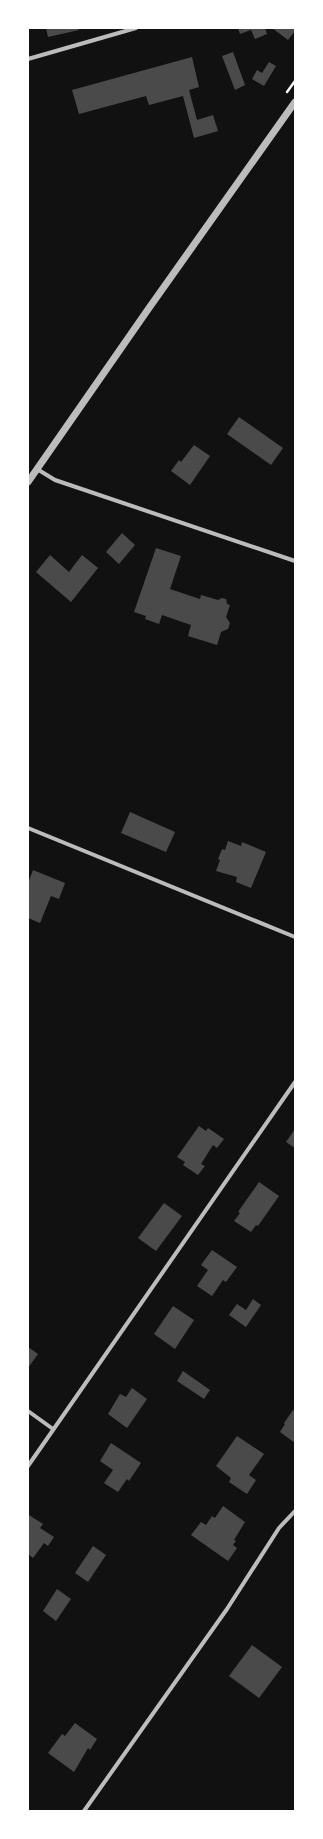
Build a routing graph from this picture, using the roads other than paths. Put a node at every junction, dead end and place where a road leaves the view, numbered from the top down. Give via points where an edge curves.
1 (136, 28) edge
2 (28, 59) edge
3 (295, 102) edge
4 (37, 469) junction
5 (28, 482) edge
6 (295, 561) edge
7 (28, 828) edge
8 (295, 937) edge
9 (295, 1082) edge
10 (28, 1411) edge
11 (54, 1429) junction
12 (28, 1466) edge
13 (295, 1511) edge
14 (84, 1811) edge

1 - 2 street
3 - 4 street
4 - 5 street
4 - 6 street via 55,480
7 - 8 street
9 - 11 street
10 - 11 street
11 - 12 street
13 - 14 street via 280,1528 227,1609

